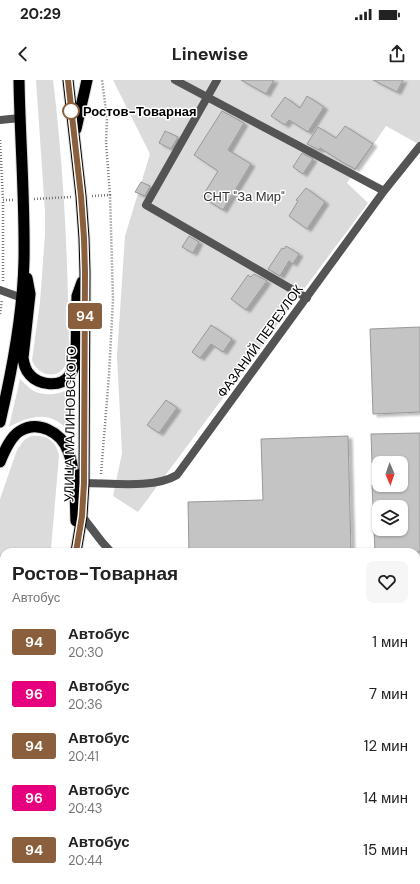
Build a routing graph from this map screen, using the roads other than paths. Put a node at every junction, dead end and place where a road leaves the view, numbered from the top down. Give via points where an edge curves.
1 (19, 80) edge
2 (68, 80) edge
3 (87, 80) edge
4 (175, 80) edge
5 (217, 80) edge
6 (208, 97) junction
7 (20, 118) junction
8 (0, 120) edge
9 (74, 137) junction
10 (420, 146) edge
11 (384, 191) junction
12 (24, 261) junction
13 (85, 272) junction
14 (1, 290) edge
15 (22, 298) junction
16 (307, 298) junction
17 (0, 421) edge
18 (0, 462) edge
19 (84, 483) junction
20 (82, 516) junction
21 (78, 540) junction
22 (77, 548) edge
23 (107, 548) edge

1 - 7 highway
2 - 9 highway, УЛИЦА МАЛИНОВСКОГО
3 - 9 highway
4 - 6 street
5 - 6 street
6 - 11 street
6 - 16 street via 146,205
7 - 8 street
7 - 12 highway
9 - 13 highway, УЛИЦА МАЛИНОВСКОГО via 81,196
10 - 11 street, ФАЗАНИЙ ПЕРЕУЛОК
11 - 16 street, ФАЗАНИЙ ПЕРЕУЛОК
12 - 13 highway via 30,294 23,358 29,374 44,383 62,382 74,369 77,296
12 - 15 highway
13 - 19 highway, УЛИЦА МАЛИНОВСКОГО
14 - 15 street
15 - 17 highway via 13,363
16 - 19 street, ФАЗАНИЙ ПЕРЕУЛОК via 177,475 157,483
18 - 21 highway via 11,440 20,431 33,427 44,428 59,436 69,452
19 - 20 highway, УЛИЦА МАЛИНОВСКОГО
20 - 21 highway, УЛИЦА МАЛИНОВСКОГО
20 - 23 street
21 - 22 highway, УЛИЦА МАЛИНОВСКОГО

